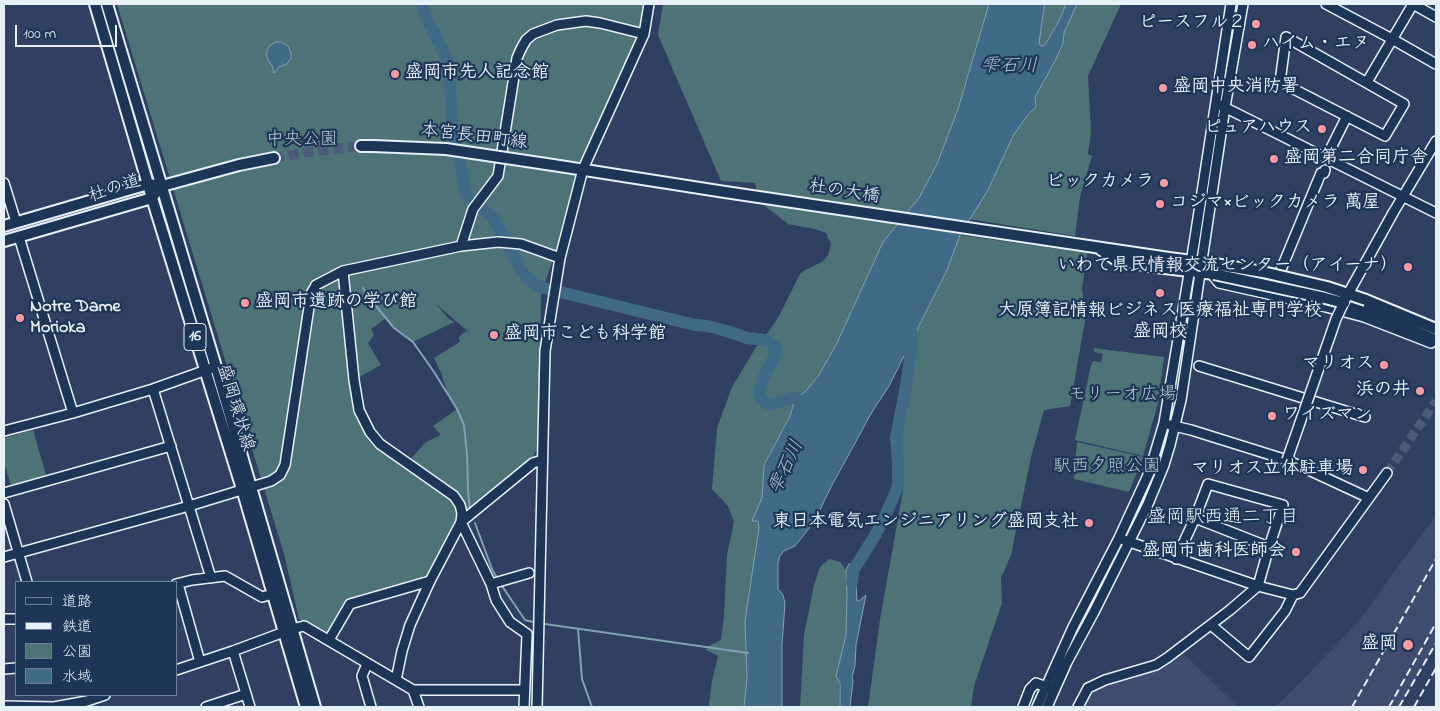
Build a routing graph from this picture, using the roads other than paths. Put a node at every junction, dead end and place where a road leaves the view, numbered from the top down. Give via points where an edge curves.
1 (95, 4) edge
2 (107, 4) edge
3 (649, 4) edge
4 (1231, 4) edge
5 (1243, 4) edge
6 (1326, 4) edge
7 (1413, 4) edge
8 (1436, 17) edge
9 (644, 34) junction
10 (1392, 39) junction
11 (1436, 64) edge
12 (1367, 82) junction
13 (1216, 103) junction
14 (1225, 108) junction
15 (1346, 116) junction
16 (1436, 140) edge
17 (361, 146) tunnel mouth
18 (274, 158) tunnel mouth
19 (1326, 158) junction
20 (583, 169) junction
21 (1325, 170) dead end
22 (4, 182) edge
23 (148, 184) junction
24 (162, 186) junction
25 (1402, 196) junction
26 (152, 198) junction
27 (1436, 213) edge
28 (16, 222) junction
29 (4, 226) edge
30 (19, 237) junction
31 (4, 241) edge
32 (462, 246) junction
33 (560, 258) junction
34 (1190, 266) junction
35 (1201, 267) junction
36 (343, 271) junction
37 (1278, 277) junction
38 (1346, 299) junction
39 (1436, 327) edge
40 (1436, 340) edge
41 (1436, 345) edge
42 (1199, 366) dead end
43 (216, 367) junction
44 (205, 370) junction
45 (154, 389) junction
46 (72, 413) junction
47 (1365, 417) dead end
48 (1164, 423) junction
49 (1174, 426) junction
50 (4, 431) edge
51 (171, 446) junction
52 (542, 460) junction
53 (1287, 460) junction
54 (1386, 473) tunnel mouth
55 (247, 488) junction
56 (4, 494) edge
57 (1369, 498) junction
58 (4, 504) edge
59 (189, 506) junction
60 (1195, 518) junction
61 (461, 522) junction
62 (1119, 538) junction
63 (1129, 542) junction
64 (1269, 547) junction
65 (19, 553) junction
66 (4, 557) edge
67 (1176, 559) junction
68 (529, 573) dead end
69 (211, 578) junction
70 (27, 581) edge
71 (430, 581) junction
72 (178, 584) edge
73 (490, 584) junction
74 (1258, 586) junction
75 (178, 587) edge
76 (273, 594) junction
77 (1293, 595) junction
78 (1211, 624) junction
79 (288, 631) junction
80 (329, 640) junction
81 (233, 651) junction
82 (200, 662) junction
83 (367, 664) junction
84 (178, 669) edge
85 (396, 680) junction
86 (1050, 688) junction
87 (413, 690) junction
88 (525, 690) junction
89 (246, 694) junction
90 (102, 696) edge
91 (87, 701) edge
92 (4, 706) edge
93 (206, 707) edge
94 (250, 707) edge
95 (306, 707) edge
96 (315, 707) edge
97 (370, 707) edge
98 (419, 707) edge
99 (524, 707) edge
100 (537, 707) edge
101 (1023, 707) edge
102 (1037, 707) edge
103 (1047, 707) edge
104 (1078, 707) edge

1 - 23 main road, 盛岡環状線 / 16
2 - 24 main road, 盛岡環状線 / 16
3 - 9 street
4 - 13 street
5 - 14 street
6 - 10 street
7 - 8 street
7 - 10 street
9 - 20 street
9 - 32 street via 586,21 544,30 526,40 517,58 498,176 476,205
10 - 11 street
10 - 12 street
12 - 15 street via 1404,104 1385,136
12 - 15 street via 1286,37 1280,82
13 - 14 street
13 - 34 street
14 - 19 street
14 - 35 street
15 - 19 street
16 - 25 street
17 - 20 main road, 本宮長田町線, bridge via 446,149
18 - 24 main road
19 - 25 street
20 - 33 street
20 - 34 main road, 杜の大橋 via 1099,248 1115,259 1148,266
21 - 37 street
22 - 28 street
23 - 24 main road, 杜の道
23 - 26 main road, 盛岡環状線 / 16
23 - 28 main road, 杜の道
24 - 26 main road, 杜の道
24 - 43 main road, 盛岡環状線 / 16
25 - 27 street
25 - 38 street, bridge
26 - 30 main road, 杜の道
26 - 44 main road, 盛岡環状線 / 16
28 - 29 main road, 杜の道
30 - 31 main road, 杜の道
30 - 46 street
32 - 33 street via 498,242 521,244
32 - 36 street
33 - 52 street via 545,351
34 - 35 main road
34 - 48 street
35 - 38 main road, bridge via 1325,298
35 - 49 street via 1181,400
36 - 55 street via 316,285 311,294 285,465 272,481
36 - 61 street via 359,410 380,444 454,496 460,505
37 - 39 street via 1370,300
37 - 41 street via 1220,262 1216,264 1214,277 1219,284 1364,317
38 - 39 main road, bridge via 1366,300
38 - 40 main road
38 - 53 street, bridge via 1336,319
42 - 47 street
43 - 44 street
43 - 55 main road, 盛岡環状線 / 16
44 - 45 street
44 - 55 main road, 盛岡環状線 / 16
45 - 46 street
45 - 51 street
46 - 50 street
48 - 49 street
48 - 62 street via 1148,473
49 - 53 street
49 - 63 street via 1164,465
51 - 56 street
51 - 59 street
52 - 61 street via 533,463
52 - 100 street
53 - 57 street
54 - 57 street
55 - 59 street
55 - 76 main road, 盛岡環状線 / 16
55 - 79 main road, 盛岡環状線 / 16
57 - 77 street via 1300,594
58 - 65 street
59 - 65 street
59 - 69 street
60 - 64 street
60 - 64 street via 1208,484 1283,505
60 - 67 street
61 - 71 street
61 - 73 street
62 - 63 street
62 - 86 street via 1073,627
63 - 67 street
63 - 86 street
64 - 74 street
65 - 66 street
65 - 70 street
67 - 74 street
68 - 73 street
69 - 72 street
69 - 76 street via 225,576 262,598
71 - 80 street via 350,604
71 - 85 street via 410,625
73 - 88 street via 510,622 526,634
74 - 77 street
74 - 78 street
75 - 82 street
76 - 79 main road, 盛岡環状線 / 16
77 - 78 street via 1285,611 1249,657
78 - 104 street via 1156,665 1088,688
79 - 80 street via 304,626
79 - 81 street
79 - 95 main road, 盛岡環状線 / 16
79 - 96 main road, 盛岡環状線 / 16
80 - 83 street
81 - 82 street
81 - 89 street
82 - 84 street
83 - 85 street
83 - 97 street via 362,676
85 - 87 street
86 - 101 street via 1036,683
86 - 102 street
86 - 103 street
87 - 88 street
87 - 98 street
88 - 99 street
89 - 93 street
89 - 94 street
90 - 91 street
91 - 92 street via 54,707

